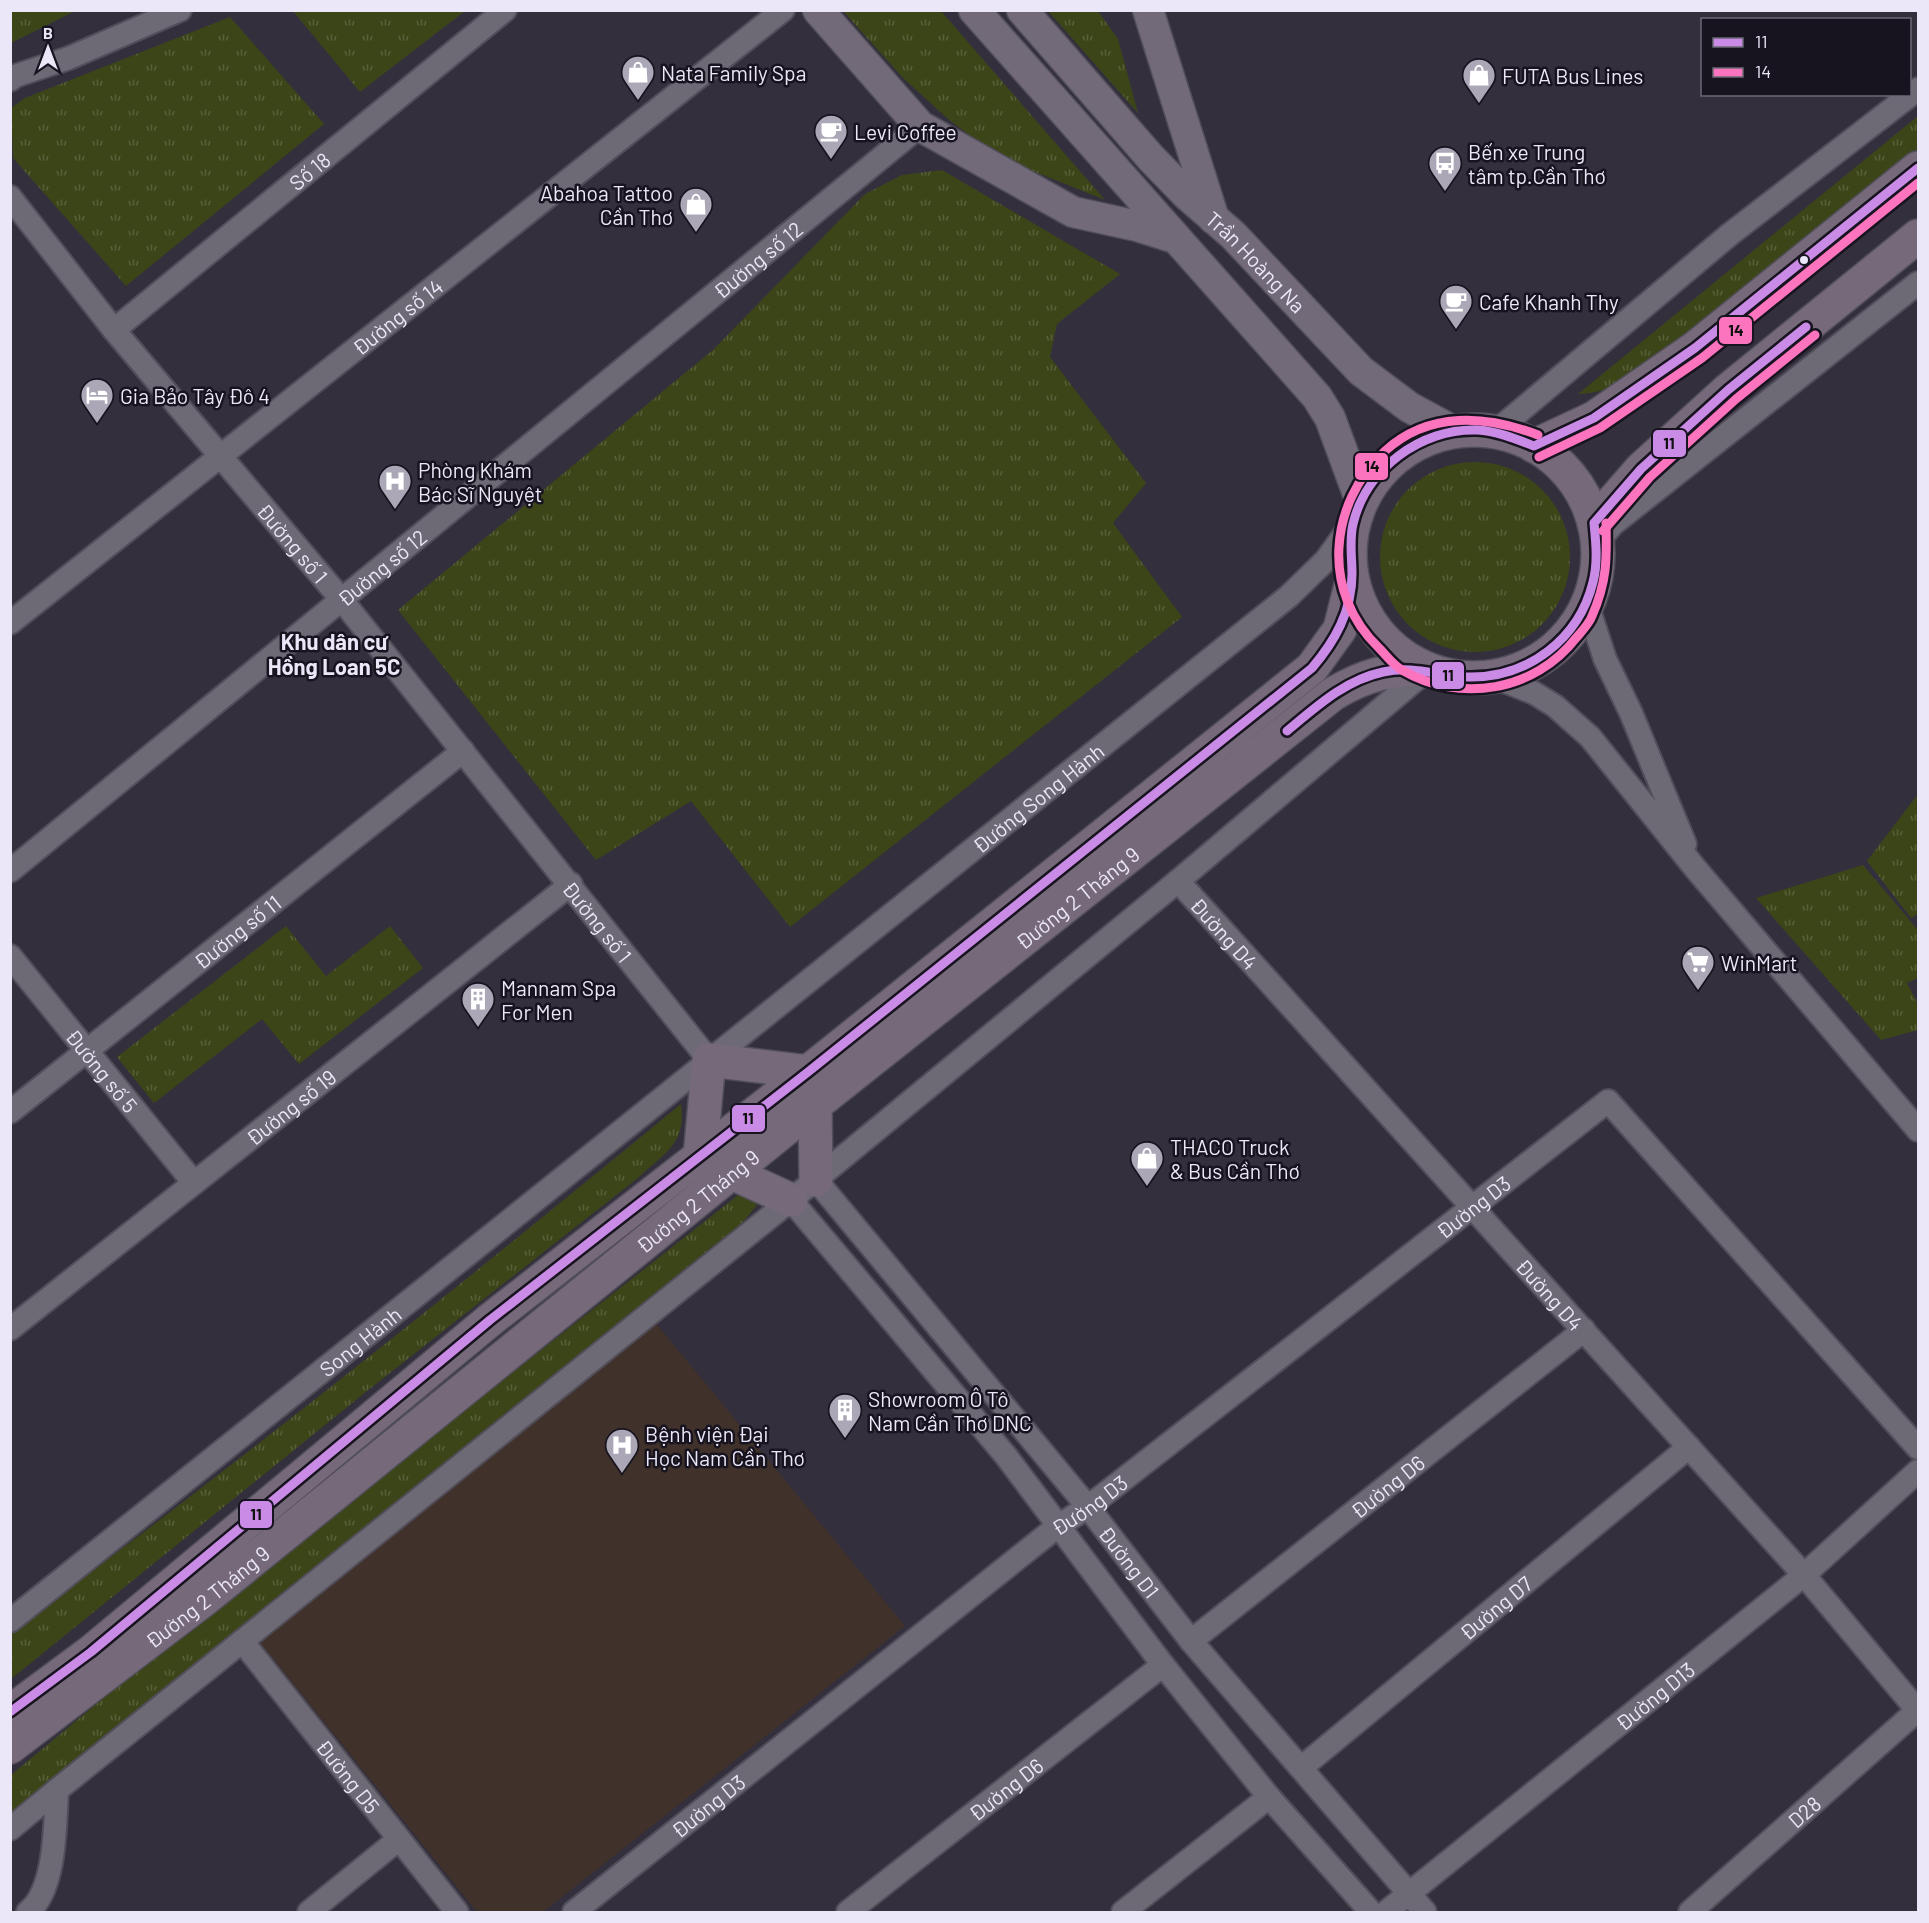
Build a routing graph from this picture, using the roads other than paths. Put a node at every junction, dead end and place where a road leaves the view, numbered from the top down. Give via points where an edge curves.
1 (180, 10) edge
2 (505, 10) edge
3 (783, 10) edge
4 (818, 10) edge
5 (974, 10) edge
6 (1022, 10) edge
7 (1148, 10) edge
8 (10, 80) edge
9 (1908, 96) edge
10 (920, 126) junction
11 (1918, 168) edge
12 (10, 197) edge
13 (1214, 219) junction
14 (1918, 236) edge
15 (1178, 239) junction
16 (1918, 283) edge
17 (114, 330) junction
18 (1455, 432) junction
19 (1496, 432) junction
20 (1534, 446) junction
21 (220, 454) junction
22 (1357, 511) junction
23 (1596, 533) junction
24 (1353, 581) junction
25 (341, 599) junction
26 (1587, 604) junction
27 (10, 623) edge
28 (1427, 670) junction
29 (1492, 676) junction
30 (462, 751) junction
31 (1695, 868) junction
32 (10, 871) edge
33 (1178, 881) junction
34 (571, 884) junction
35 (10, 956) edge
36 (87, 1050) junction
37 (710, 1060) junction
38 (808, 1072) junction
39 (815, 1105) junction
40 (10, 1112) edge
41 (1918, 1130) edge
42 (700, 1157) junction
43 (732, 1173) junction
44 (816, 1180) junction
45 (194, 1184) junction
46 (791, 1200) junction
47 (1473, 1208) junction
48 (10, 1329) edge
49 (1584, 1330) junction
50 (1689, 1447) junction
51 (1918, 1448) edge
52 (1918, 1471) edge
53 (1088, 1507) junction
54 (1058, 1526) junction
55 (1804, 1575) junction
56 (10, 1621) edge
57 (242, 1641) junction
58 (1191, 1641) junction
59 (1163, 1665) junction
60 (1918, 1710) edge
61 (10, 1712) edge
62 (10, 1748) edge
63 (1301, 1768) junction
64 (57, 1790) junction
65 (1269, 1797) junction
66 (10, 1829) edge
67 (399, 1839) junction
68 (1410, 1895) junction
69 (28, 1912) edge
70 (309, 1912) edge
71 (457, 1912) edge
72 (574, 1912) edge
73 (848, 1912) edge
74 (1123, 1912) edge
75 (1371, 1912) edge
76 (1386, 1912) edge
77 (1425, 1912) edge
78 (1690, 1912) edge

1 - 8 street
2 - 17 street, Số 18
3 - 21 street, Đường số 14
4 - 10 main road
5 - 15 main road, Trần Hoàng Na
6 - 13 main road, Trần Hoàng Na via 1151,158
7 - 13 main road
9 - 19 street via 1729,235
10 - 15 main road via 1073,212
10 - 25 street, Đường số 12
11 - 20 highway via 1695,348 1594,418
12 - 17 street, Đường số 1
13 - 18 main road, Trần Hoàng Na via 1362,371 1409,407
14 - 23 highway via 1728,390 1641,469
15 - 22 main road, Trần Hoàng Na via 1317,397 1330,418
16 - 23 street via 1613,524
17 - 21 street, Đường số 1
18 - 19 highway
18 - 22 highway via 1400,454 1384,468
19 - 20 highway
20 - 23 highway via 1566,471 1582,495
21 - 25 street, Đường số 1
21 - 27 street, Đường số 14
22 - 24 highway via 1349,561
22 - 37 street, Đường Song Hành via 1326,560 1289,596
23 - 26 highway via 1596,574
24 - 28 highway via 1359,601 1380,635
24 - 38 highway, Đường 2 Tháng 9 via 1340,629 1312,668
25 - 30 street, Đường số 1
25 - 32 street, Đường số 12
26 - 29 highway via 1564,638 1549,652 1522,667
26 - 31 street via 1605,659
28 - 29 highway
28 - 33 street
28 - 39 highway, Đường 2 Tháng 9 via 1377,674 1333,694
29 - 31 street via 1534,693 1573,720
30 - 34 street, Đường số 1
30 - 36 street, Đường số 11
31 - 41 street
33 - 44 street
33 - 47 street, Đường D4
34 - 37 street, Đường số 1
34 - 45 street, Đường số 19
35 - 36 street, Đường số 5
36 - 40 street, Đường số 11
36 - 45 street, Đường số 5
37 - 38 highway
37 - 42 highway
37 - 56 street, Song Hành
38 - 42 highway, Đường 2 Tháng 9
39 - 43 highway, Đường 2 Tháng 9
39 - 44 highway
42 - 61 highway, Đường 2 Tháng 9 via 490,1320 91,1652
43 - 46 highway
43 - 62 highway, Đường 2 Tháng 9 via 215,1590
44 - 46 street
44 - 53 street, Đường D1
45 - 48 street, Đường số 19
46 - 54 street, Đường D1 via 998,1447
46 - 57 street
47 - 49 street, Đường D4
47 - 51 street, Đường D3 via 1608,1101
47 - 53 street, Đường D3
49 - 50 street, Đường D4
49 - 58 street, Đường D6
50 - 55 street, Đường D4
50 - 63 street, Đường D7
52 - 55 street, Đường D13
53 - 54 street, Đường D3
53 - 58 street, Đường D1
54 - 59 street, Đường D1
54 - 72 street, Đường D3
55 - 60 street, Đường D4
55 - 68 street, Đường D13
57 - 64 street
57 - 67 street, Đường D5
58 - 63 street, Đường D1
59 - 65 street, Đường D1
59 - 73 street, Đường D6
60 - 78 street, D28
63 - 68 street, Đường D1
64 - 66 street
64 - 69 street via 52,1860 36,1906
65 - 74 street
65 - 75 street, Đường D1
67 - 70 street
67 - 71 street, Đường D5
68 - 76 street, Đường D13
68 - 77 street, Đường D1

